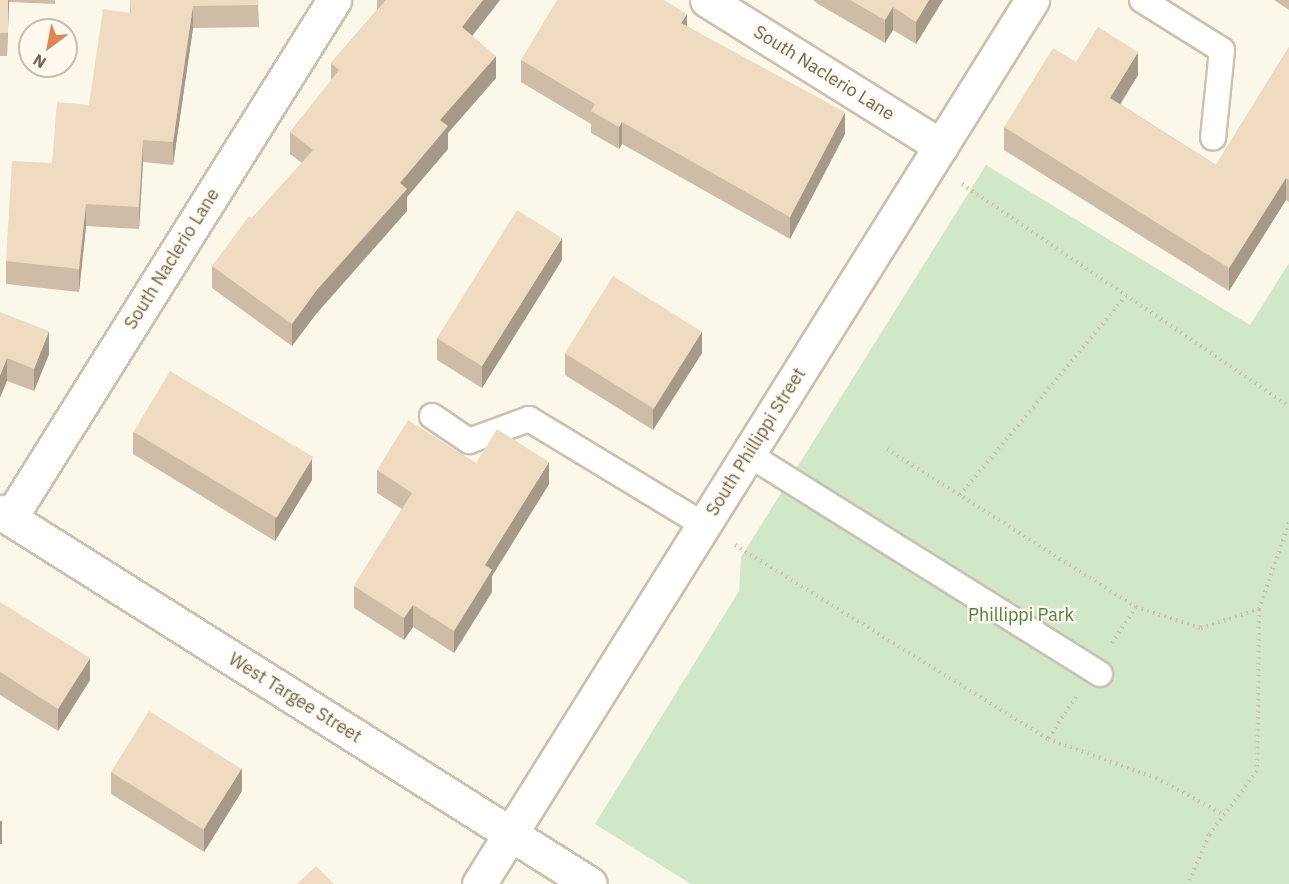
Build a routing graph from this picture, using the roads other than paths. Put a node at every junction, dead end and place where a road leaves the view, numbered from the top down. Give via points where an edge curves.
1 (334, 0) edge
2 (707, 0) edge
3 (1032, 0) edge
4 (1142, 0) edge
5 (1213, 138) dead end
6 (936, 154) junction
7 (432, 416) dead end
8 (748, 454) junction
9 (5, 515) edge
10 (704, 525) junction
11 (1097, 672) road end
12 (511, 834) junction
13 (479, 884) edge
14 (590, 884) edge

1 - 9 street, South Naclerio Lane
2 - 6 street, South Naclerio Lane
3 - 6 street, South Phillippi Street
4 - 5 lane via 1222,51
6 - 8 street, South Phillippi Street
7 - 10 lane via 469,441 529,419
8 - 10 street, South Phillippi Street
8 - 11 lane
9 - 12 street, West Targee Street
10 - 12 street, South Phillippi Street
12 - 13 street, South Phillippi Street
12 - 14 street, West Targee Street

